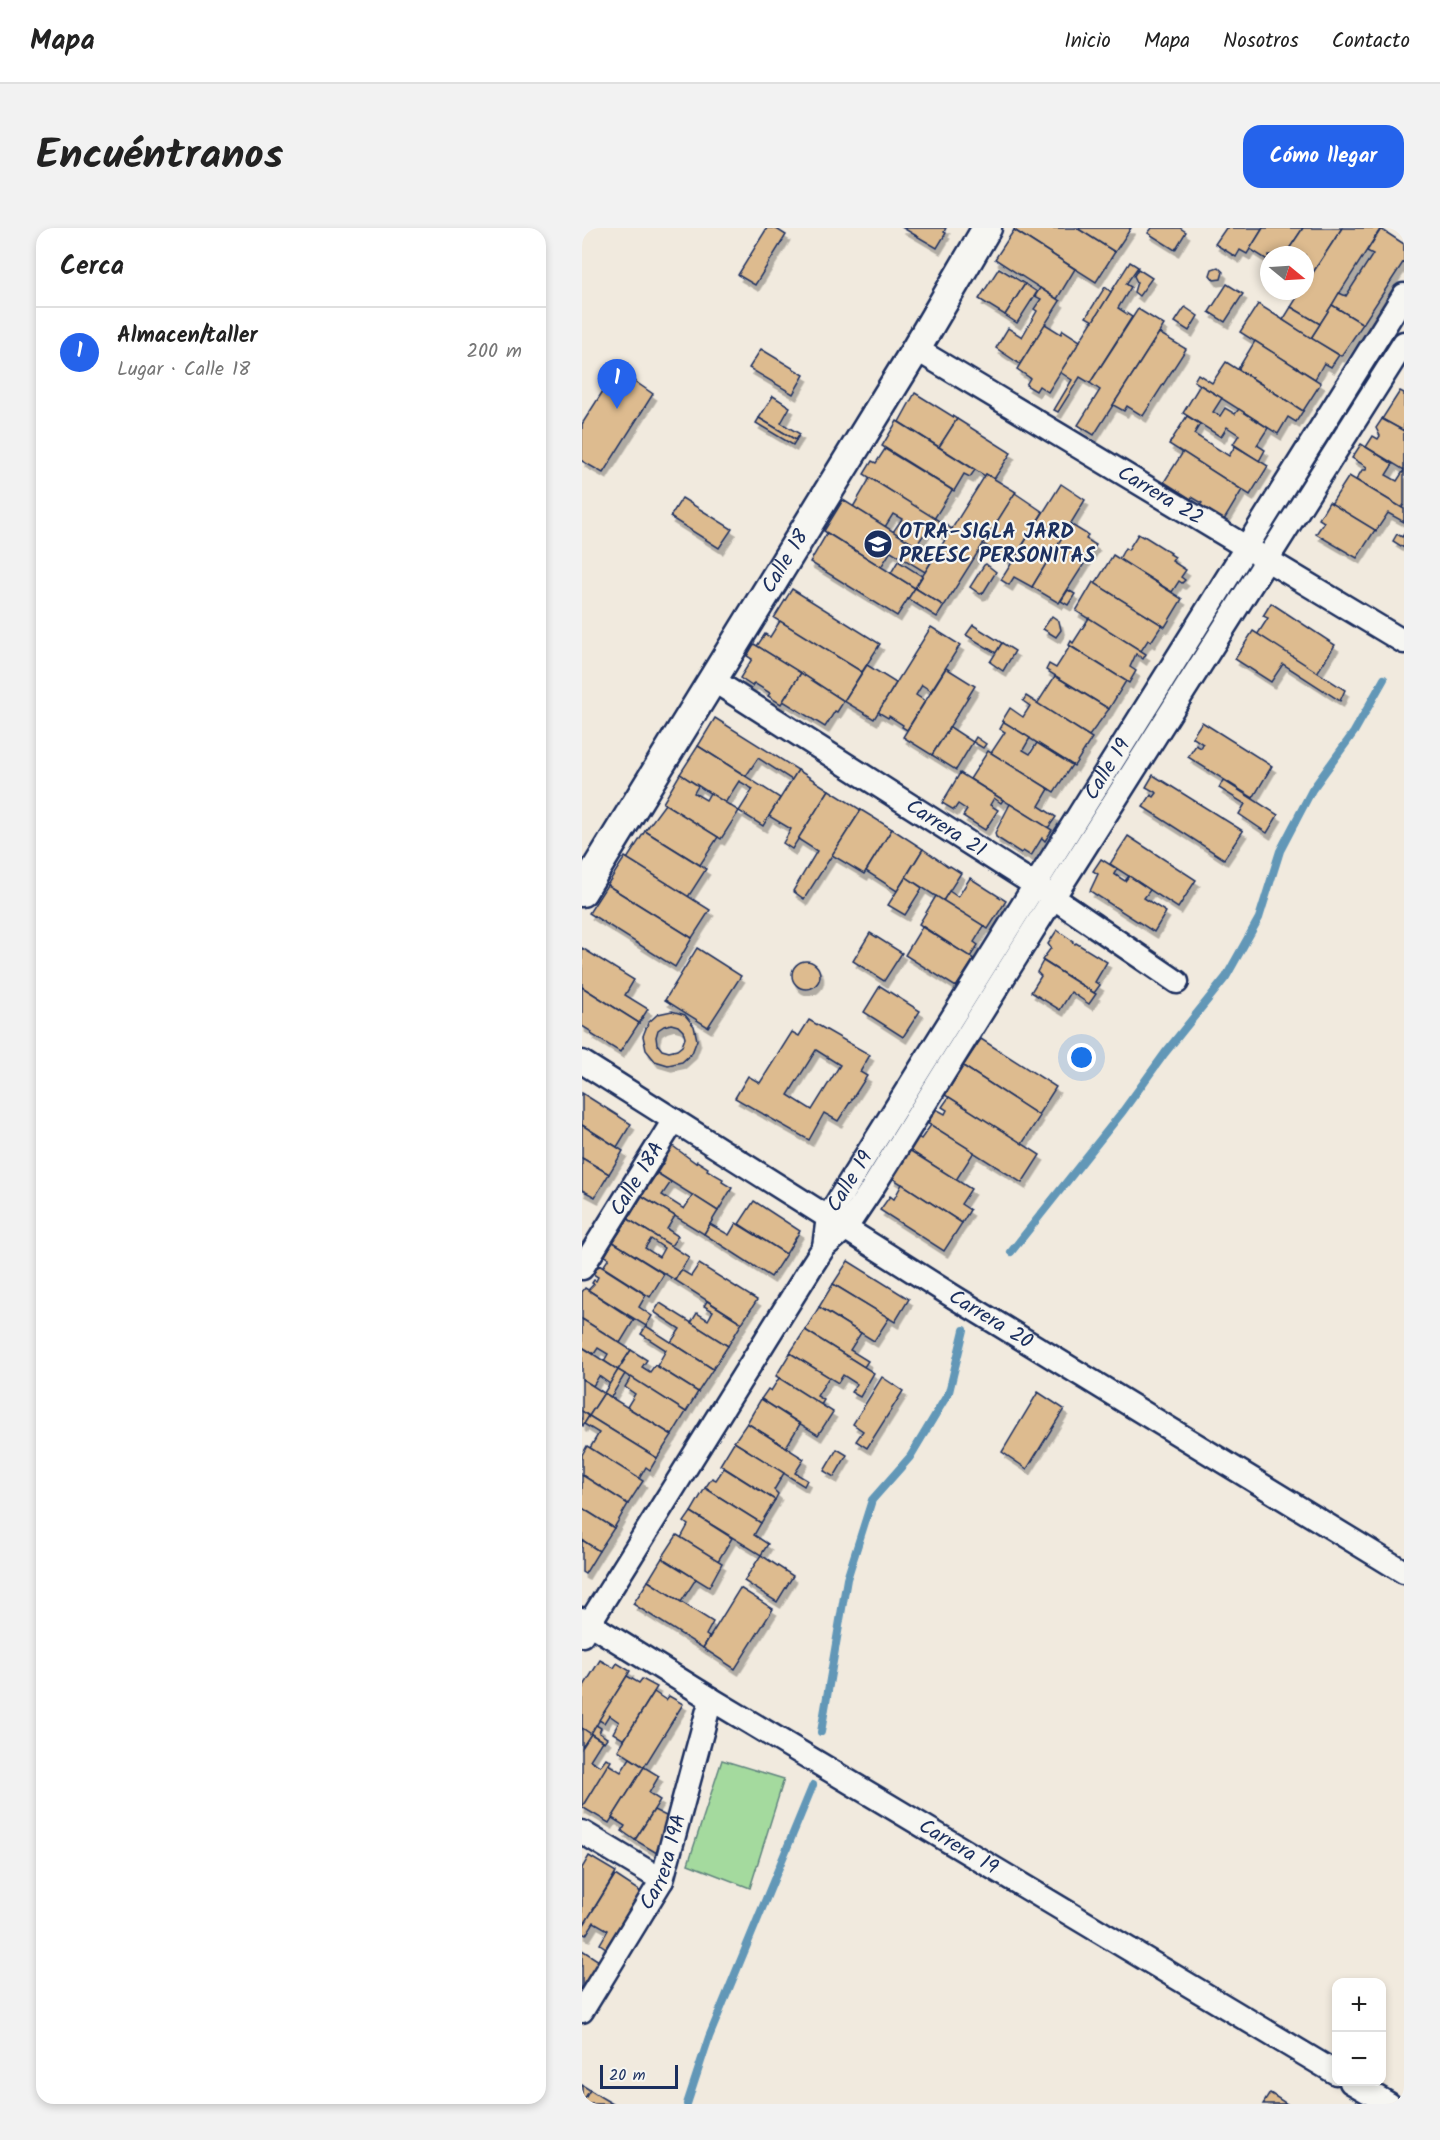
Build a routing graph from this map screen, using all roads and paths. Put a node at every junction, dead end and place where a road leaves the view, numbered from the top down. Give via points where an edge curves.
1 (987, 228) edge
2 (1404, 295) edge
3 (1404, 343) edge
4 (915, 349) junction
5 (1245, 547) junction
6 (1267, 560) junction
7 (1404, 642) edge
8 (712, 680) junction
9 (582, 892) edge
10 (1044, 892) junction
11 (1177, 982) dead end
12 (582, 1062) edge
13 (674, 1120) junction
14 (837, 1223) junction
15 (582, 1268) edge
16 (1404, 1572) edge
17 (584, 1626) edge
18 (711, 1699) junction
19 (582, 1832) edge
20 (662, 1880) junction
21 (582, 2010) edge
22 (1332, 2071) edge
23 (1358, 2092) edge
24 (1389, 2104) edge

1 - 4 street, Calle 18
2 - 5 street, Calle 19
3 - 6 street, Calle 19
4 - 5 street, Carrera 22
4 - 8 street, Calle 18
5 - 6 street, Carrera 22
5 - 10 street, Calle 19
6 - 7 street, Carrera 22
6 - 10 street, Calle 19
8 - 9 street, Calle 18
8 - 10 street, Carrera 21
10 - 11 street, Carrera 21
10 - 14 street, Calle 19
12 - 13 street, Carrera 20
13 - 14 street, Carrera 20
13 - 15 street, Calle 18A
14 - 16 street, Carrera 20
14 - 17 street, Calle 19
17 - 18 street, Carrera 19
18 - 20 street, Carrera 19A
18 - 22 street, Carrera 19
19 - 20 street
20 - 21 street, Carrera 19A
23 - 24 street

